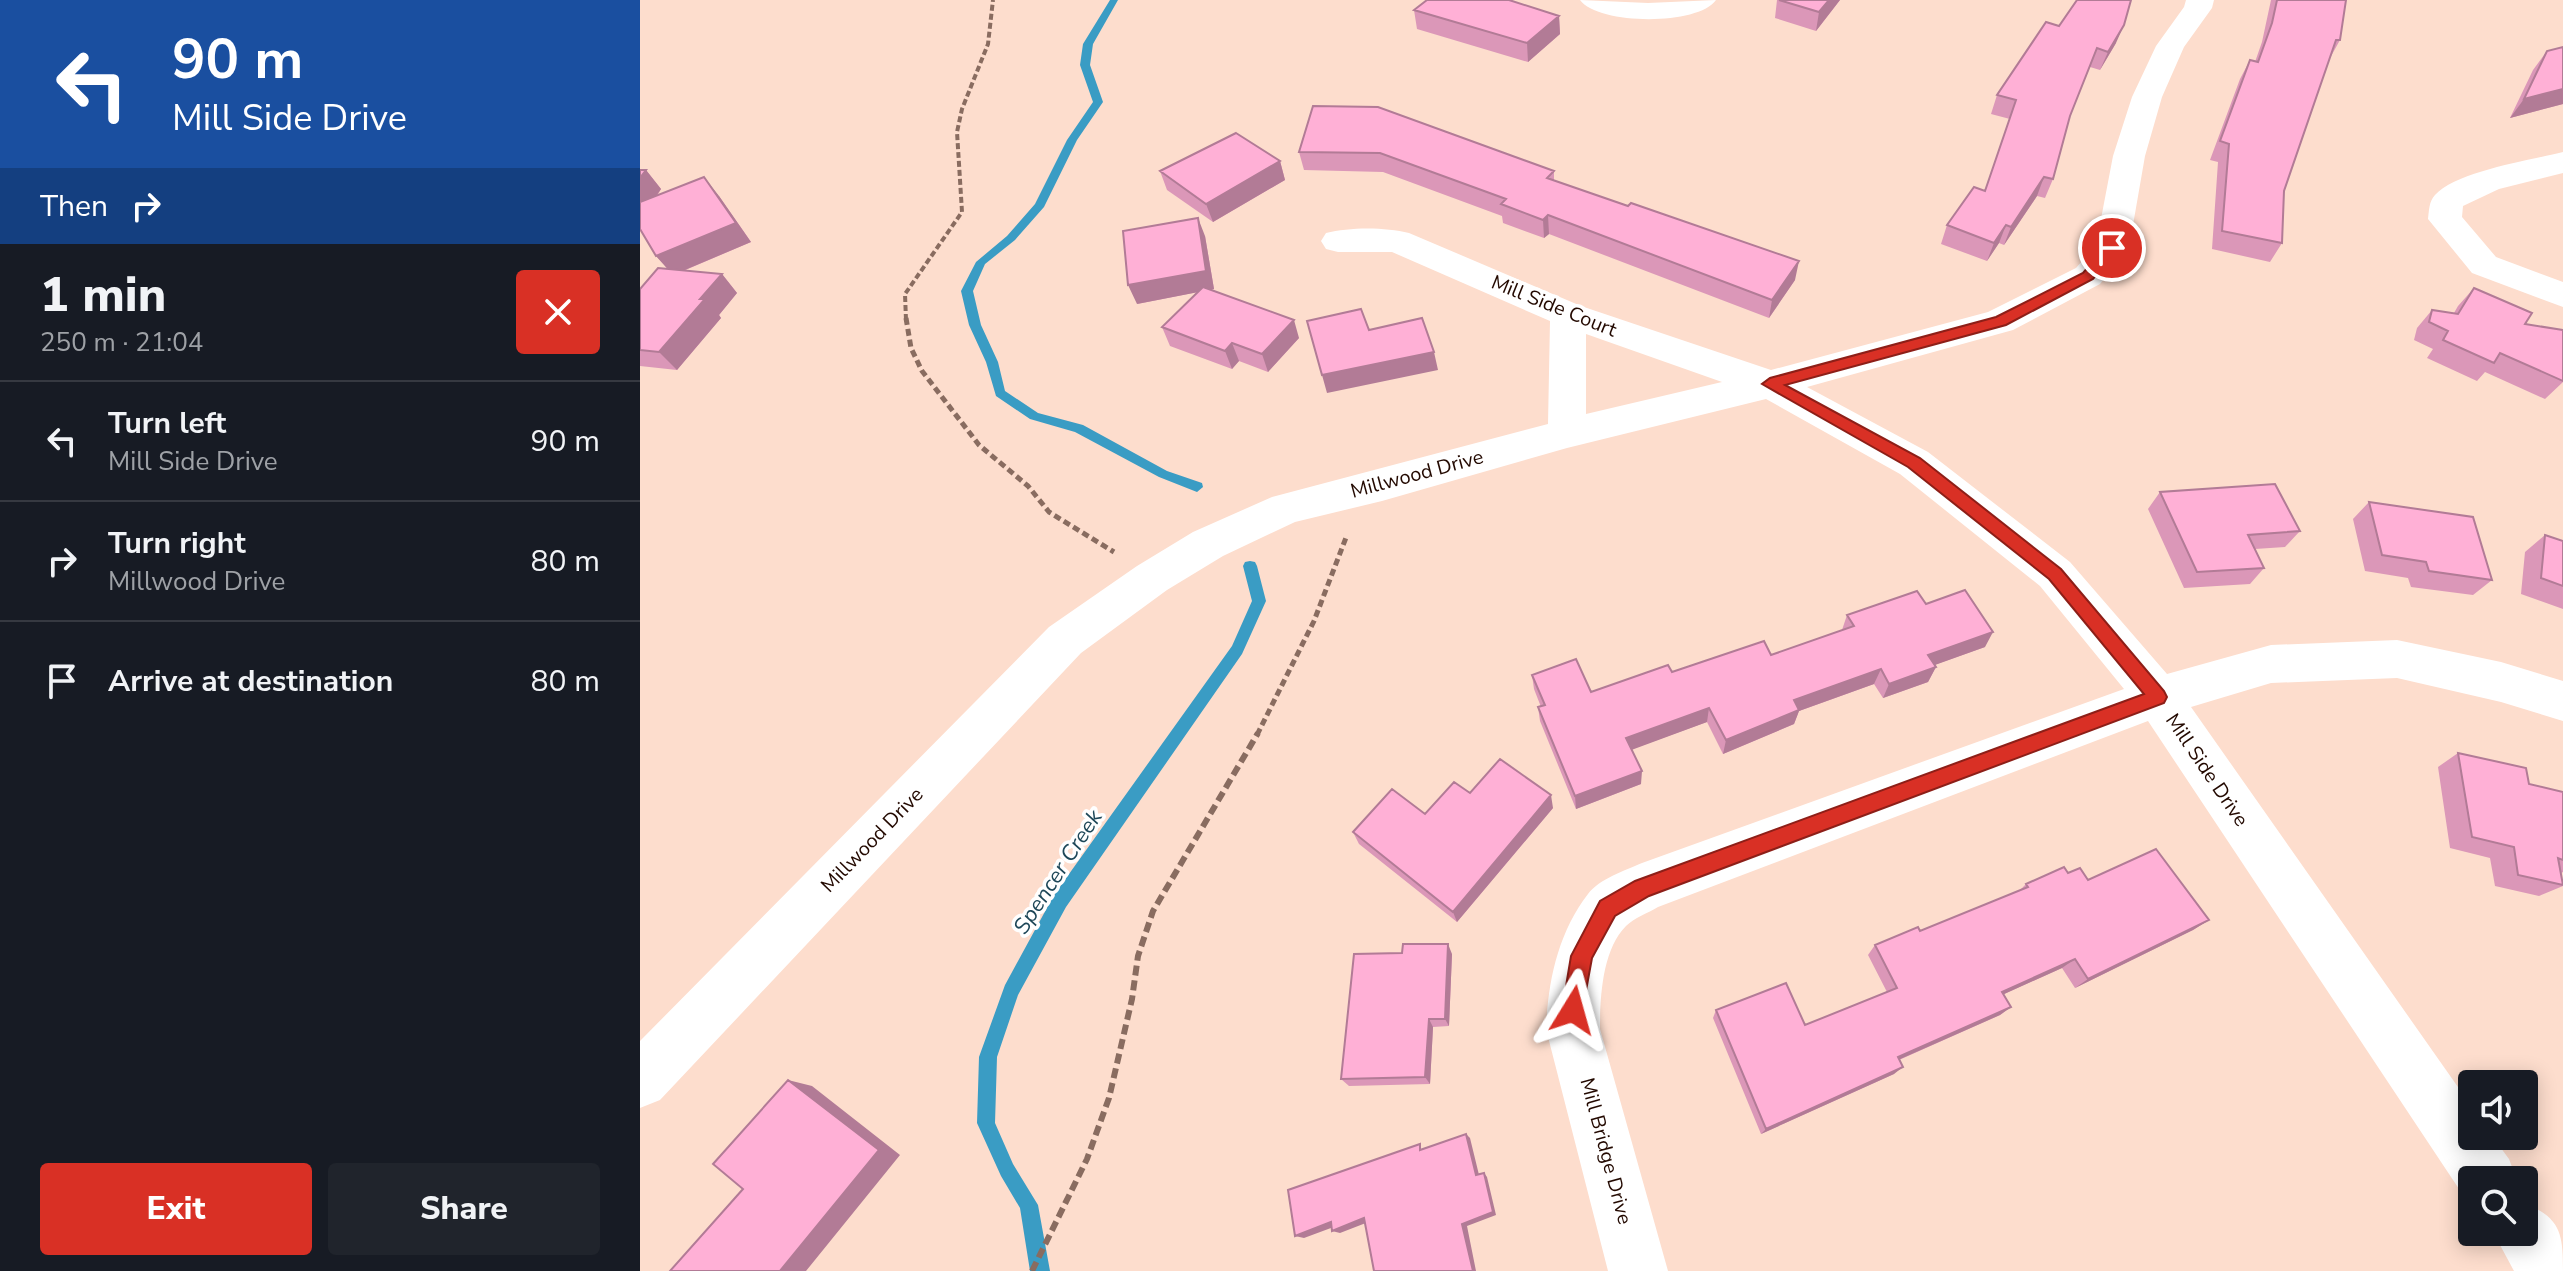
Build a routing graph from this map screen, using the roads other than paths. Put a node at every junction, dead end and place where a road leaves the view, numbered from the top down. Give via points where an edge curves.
1 (1594, 0) edge
2 (1702, 0) edge
3 (2200, 0) edge
4 (2563, 162) edge
5 (1338, 241) dead end
6 (2563, 295) edge
7 (1568, 315) junction
8 (1770, 384) junction
9 (1567, 433) junction
10 (2158, 697) junction
11 (2563, 701) edge
12 (640, 1080) edge
13 (2478, 1166) edge
14 (2533, 1246) edge
15 (1638, 1271) edge
16 (2550, 1271) edge

1 - 2 street via 1642,13 1678,11
3 - 8 street, Millwood Drive via 2170,46 2147,97 2129,156 2112,248 2088,276 2000,321
4 - 6 street via 2467,187 2447,201 2445,219 2484,265
5 - 7 street, Mill Side Court via 1397,241
7 - 8 street, Mill Side Court
7 - 9 street
8 - 9 street, Millwood Drive
8 - 10 street, Mill Side Drive via 1914,463 2055,574
9 - 12 street, Millwood Drive via 1286,508 1208,544 1152,578 1065,640
10 - 11 street, Mill Bridge Drive via 2271,664 2397,659
10 - 13 street, Mill Side Drive
10 - 15 street, Mill Bridge Drive via 1642,888 1607,909 1582,956 1573,1029
14 - 16 street

